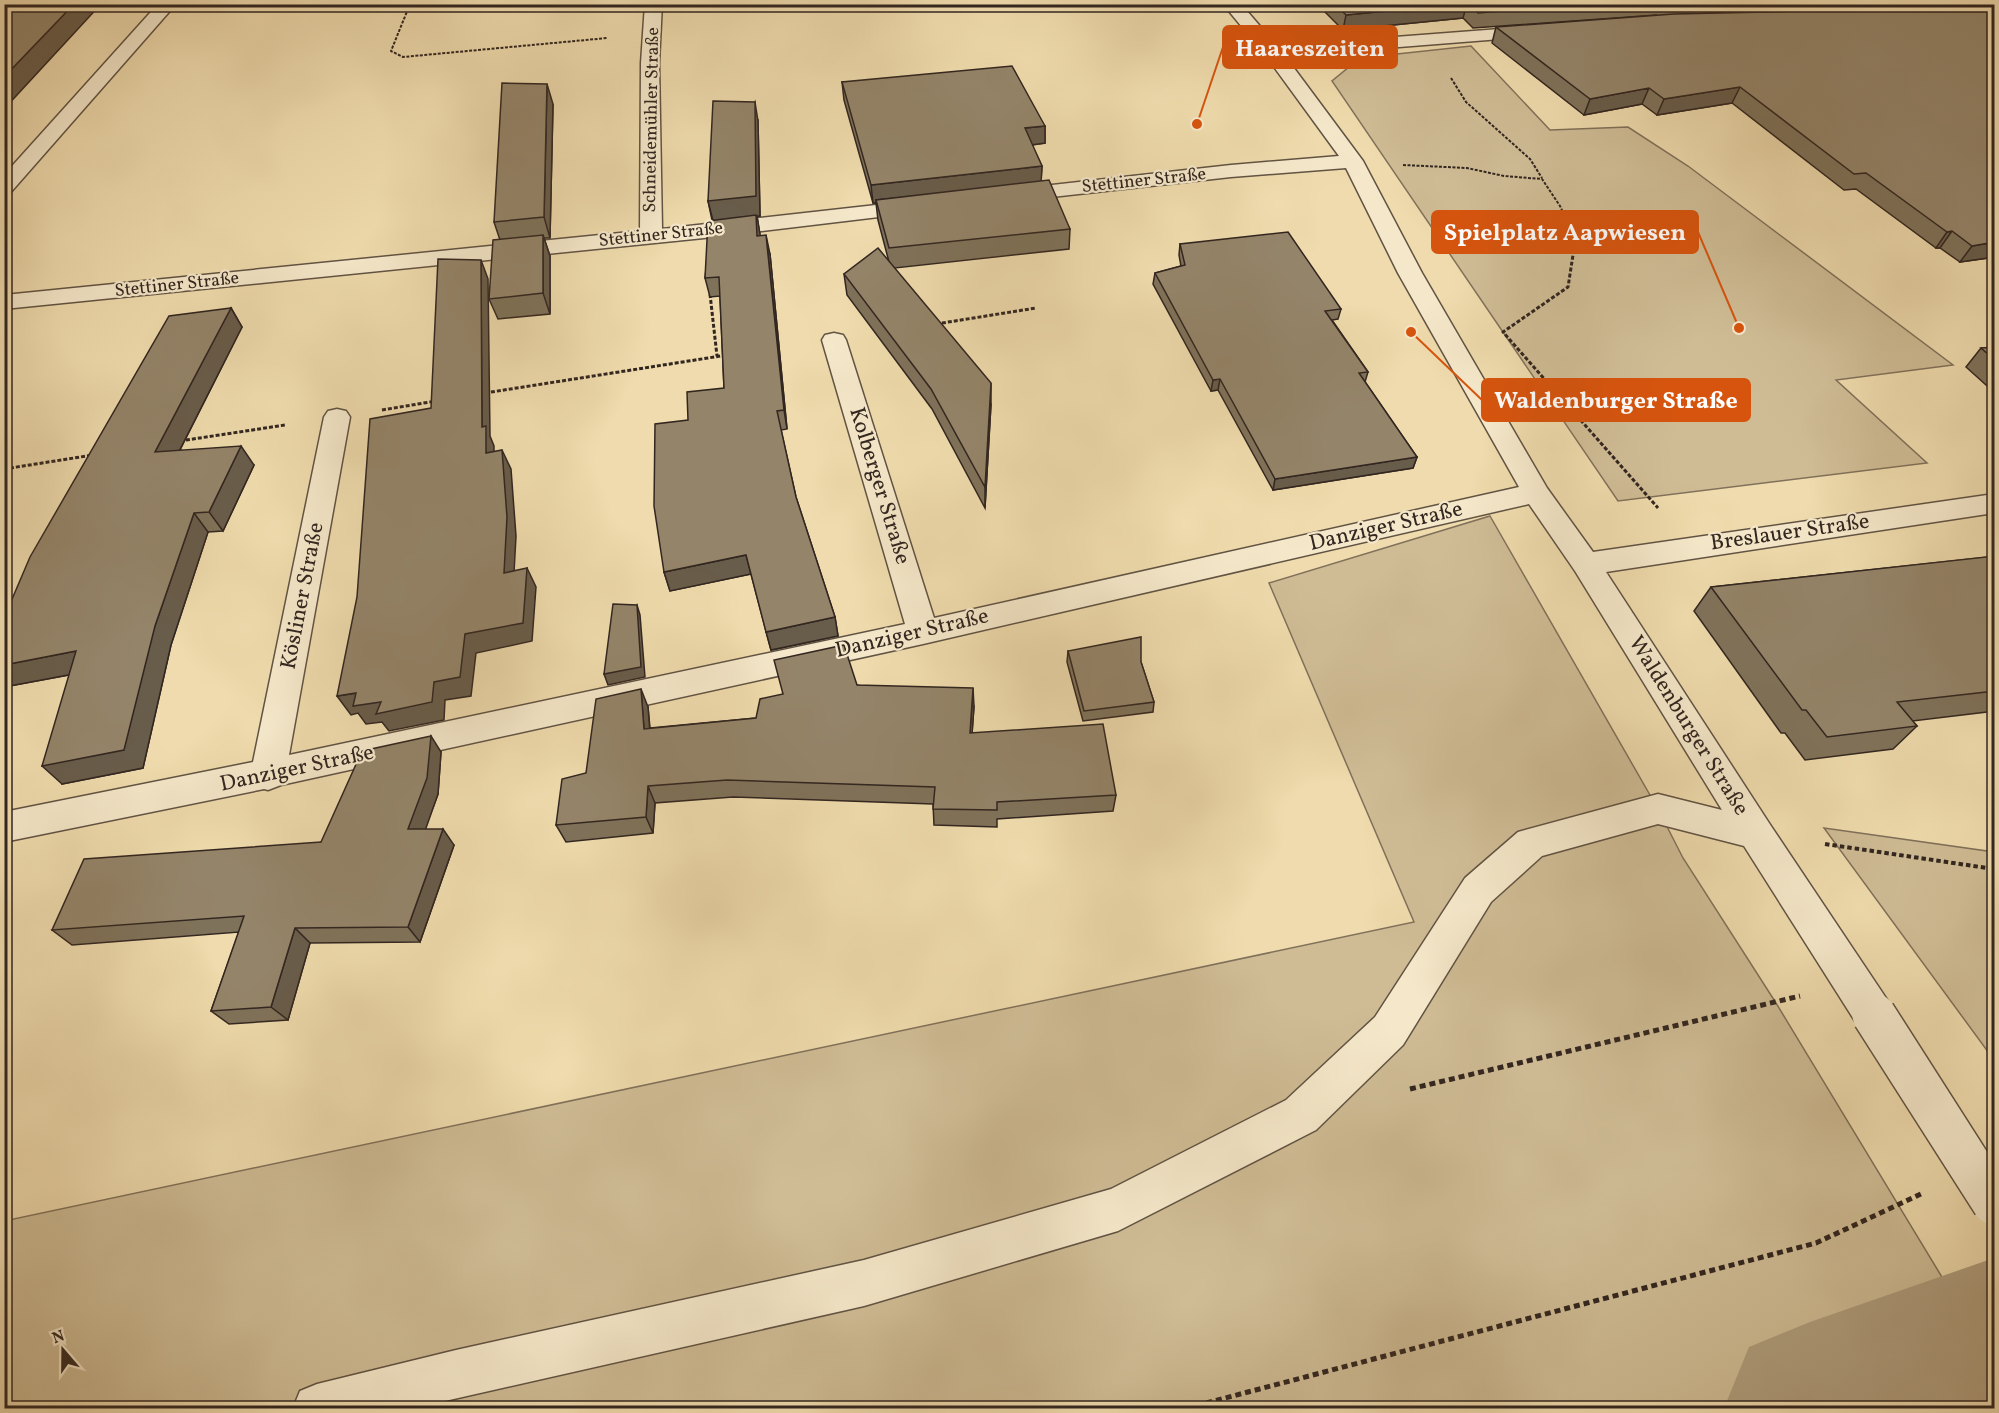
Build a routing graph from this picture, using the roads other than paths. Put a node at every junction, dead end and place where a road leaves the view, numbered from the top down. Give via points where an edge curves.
1 (168, 4) edge
2 (654, 4) edge
3 (1231, 4) edge
4 (1553, 30) edge
5 (1272, 52) junction
6 (1355, 167) junction
7 (4, 188) edge
8 (984, 199) edge
9 (936, 204) edge
10 (651, 236) junction
11 (4, 302) edge
12 (834, 340) dead end
13 (337, 417) road end
14 (1536, 493) junction
15 (1995, 503) edge
16 (1586, 564) junction
17 (923, 632) junction
18 (268, 776) junction
19 (4, 827) edge
20 (1755, 834) junction
21 (1995, 1203) edge
22 (317, 1408) edge

1 - 7 street
2 - 10 street, Schneidemühler Straße via 650,63
3 - 5 street, Waldenburger Straße
4 - 5 street
5 - 6 street, Waldenburger Straße
6 - 8 street, Stettiner Straße via 1231,171
6 - 14 street, Waldenburger Straße via 1410,273
9 - 10 street, Stettiner Straße
10 - 11 street, Stettiner Straße
12 - 17 street, Kolberger Straße
13 - 18 street, Kösliner Straße
14 - 16 street, Waldenburger Straße
14 - 17 street, Danziger Straße
15 - 16 street, Breslauer Straße
16 - 20 street, Waldenburger Straße
17 - 18 street, Danziger Straße
18 - 19 street, Danziger Straße
20 - 21 street, Waldenburger Straße, bridge
20 - 22 street via 1658,809 1531,843 1478,891 1389,1031 1301,1115 1118,1209 864,1282

